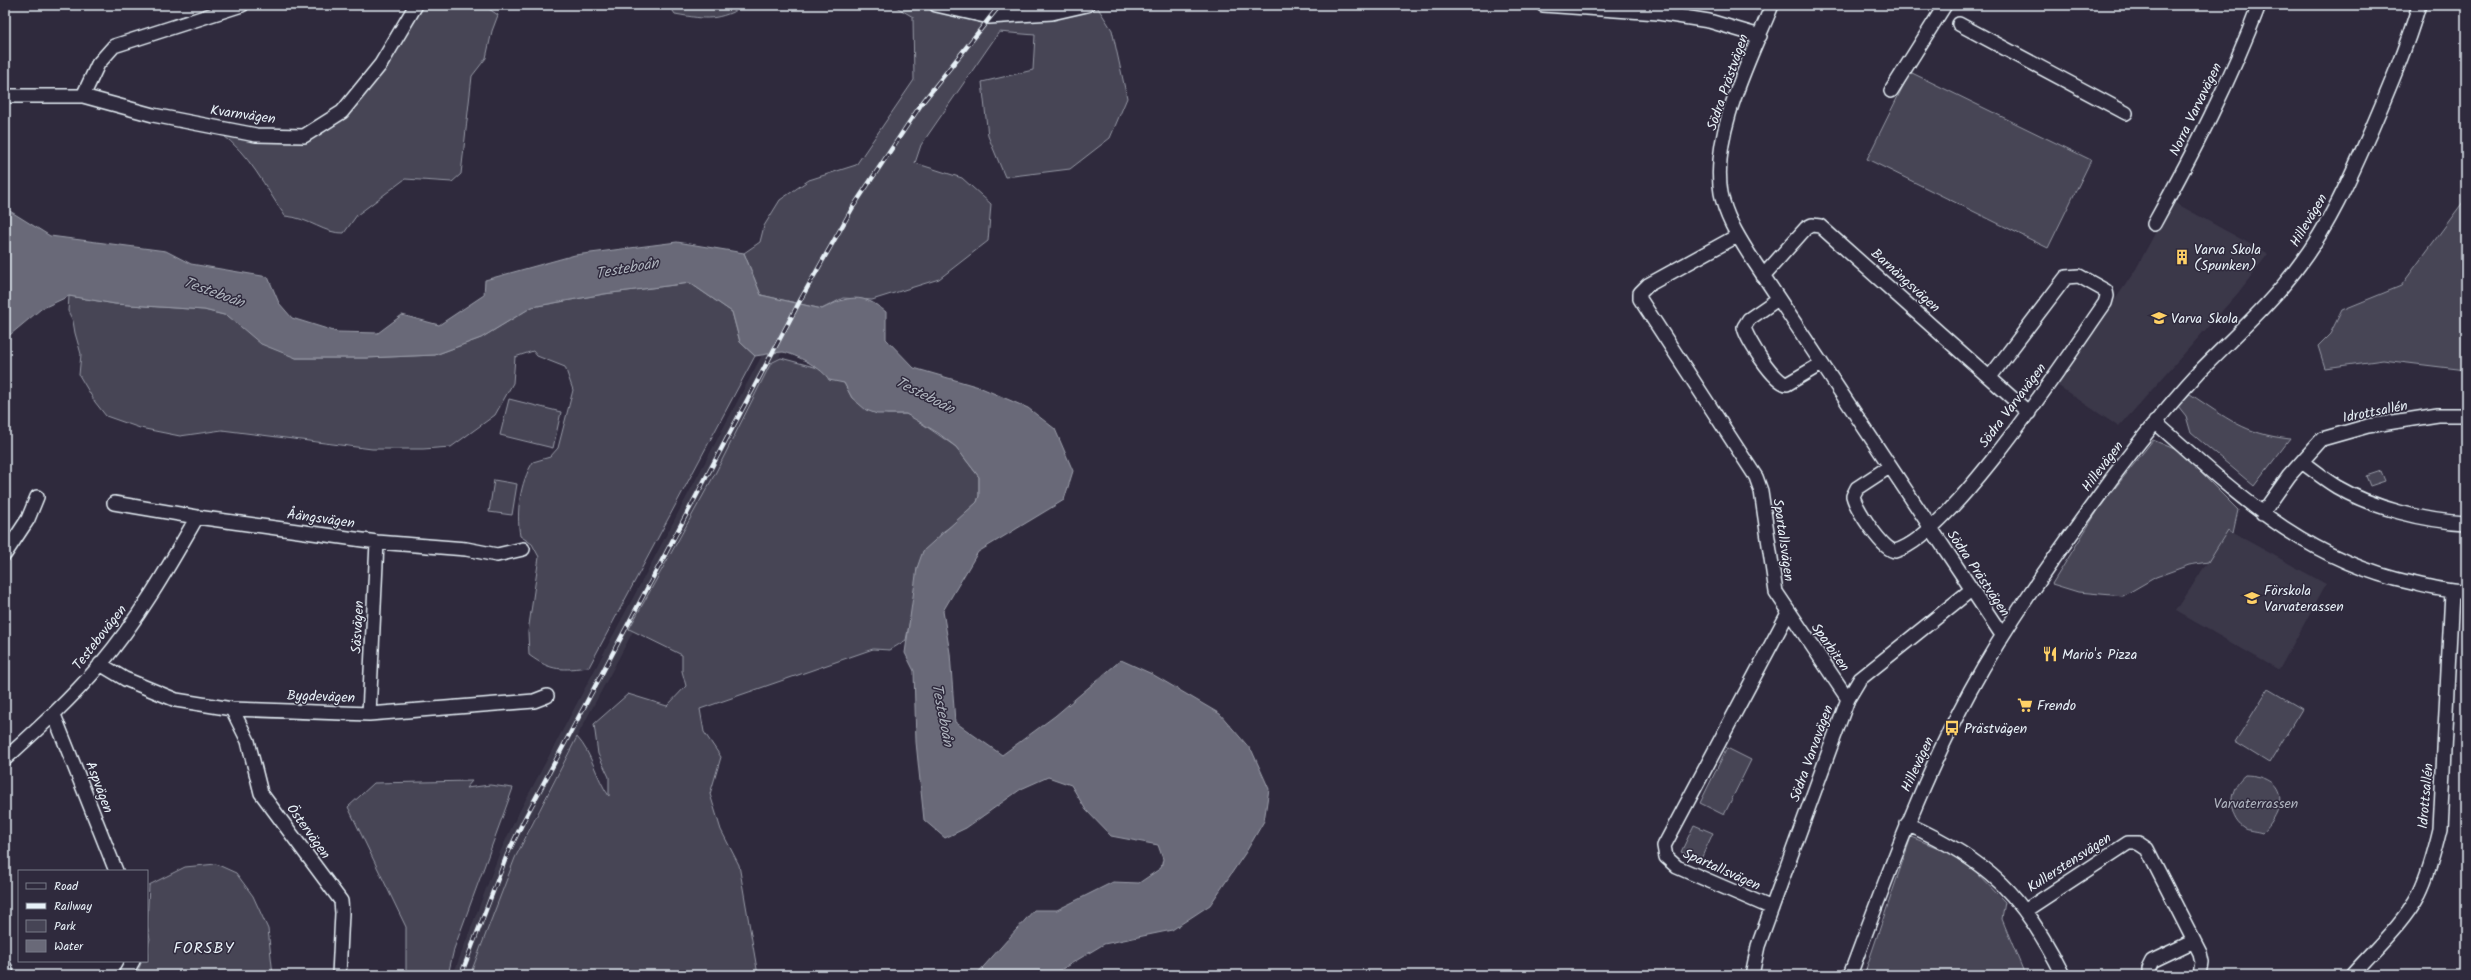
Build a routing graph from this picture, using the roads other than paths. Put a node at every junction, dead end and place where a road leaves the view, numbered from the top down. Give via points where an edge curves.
1 (242, 5) edge
2 (416, 5) edge
3 (936, 5) edge
4 (1087, 5) edge
5 (1542, 5) edge
6 (1772, 5) edge
7 (1946, 5) edge
8 (2259, 5) edge
9 (2419, 5) edge
10 (1959, 24) dead end
11 (1760, 36) junction
12 (1891, 91) dead end
13 (5, 96) edge
14 (83, 96) junction
15 (2126, 113) dead end
16 (2154, 224) dead end
17 (1737, 236) junction
18 (1763, 276) junction
19 (1778, 299) junction
20 (1821, 364) junction
21 (1990, 377) junction
22 (2029, 412) junction
23 (2466, 415) edge
24 (2155, 422) junction
25 (2302, 462) junction
26 (1889, 467) junction
27 (37, 497) dead end
28 (114, 503) dead end
29 (2262, 514) junction
30 (197, 517) junction
31 (2466, 523) edge
32 (1930, 529) junction
33 (377, 542) junction
34 (523, 549) dead end
35 (5, 554) edge
36 (1971, 590) junction
37 (2452, 592) junction
38 (2466, 592) edge
39 (1788, 613) junction
40 (2002, 636) junction
41 (100, 664) junction
42 (548, 696) dead end
43 (1848, 699) junction
44 (232, 708) junction
45 (369, 714) junction
46 (54, 715) junction
47 (5, 759) edge
48 (1907, 824) junction
49 (116, 870) edge
50 (1772, 908) junction
51 (2026, 910) junction
52 (2194, 941) junction
53 (132, 962) edge
54 (5, 967) edge
55 (7, 975) edge
56 (125, 975) edge
57 (339, 975) edge
58 (1752, 975) edge
59 (1850, 975) edge
60 (2063, 975) edge
61 (2150, 975) edge
62 (2200, 975) edge
63 (2352, 975) edge

1 - 14 street via 114,46 98,64
2 - 14 street, Kvarnvägen via 381,64 342,112 304,136 256,135 153,116
3 - 4 street via 989,17 1052,13
5 - 11 street via 1658,13 1709,21
6 - 11 street, Södra Prästvägen
7 - 12 street
8 - 16 street, Norra Varvavägen via 2239,54
9 - 24 street, Hillevägen via 2400,61 2363,149 2344,190 2311,248 2284,283
10 - 15 street
11 - 17 street, Södra Prästvägen via 1729,118 1720,164 1722,199
13 - 14 street, Kvarnvägen
17 - 18 street, Södra Prästvägen
17 - 39 street, Spartallsvägen via 1648,285 1640,293 1640,299 1756,477 1761,491 1776,592
18 - 19 street, Södra Prästvägen
18 - 21 street, Barnängsvägen via 1806,228 1812,225 1820,226
19 - 20 street, Södra Prästvägen
19 - 20 street via 1749,319 1744,327 1747,336 1773,376 1780,383 1787,384
20 - 26 street, Södra Prästvägen
21 - 22 street, Barnängsvägen
21 - 22 street, Södra Varvavägen via 2066,277 2082,277 2107,292 2105,303
22 - 32 street, Södra Varvavägen via 1959,500
23 - 25 street, Idrottsallén via 2438,415 2368,426 2322,439
24 - 29 street
24 - 40 street, Hillevägen via 2098,497
25 - 29 street, Idrottsallén
25 - 31 street via 2337,487 2371,502 2438,521
26 - 32 street, Södra Prästvägen
26 - 32 street, Södra Prästvägen via 1857,488 1854,494 1856,504 1890,551 1898,550
27 - 35 street via 28,519
28 - 30 street, Åängsvägen
29 - 37 street via 2307,543 2345,562 2383,576
30 - 33 street, Åängsvägen
30 - 41 street, Testebovägen via 143,606
32 - 36 street, Södra Prästvägen
33 - 34 street, Åängsvägen via 466,549 497,555
33 - 45 street, Säsvägen
36 - 40 street, Södra Prästvägen
36 - 43 street, Södra Varvavägen via 1860,679
37 - 38 street
37 - 63 street, Idrottsallén via 2440,829 2433,858 2416,899
39 - 43 street, Sparbiten
39 - 50 street, Spartallsvägen via 1664,846 1666,857 1678,867
40 - 48 street, Hillevägen via 1964,703
41 - 44 street, Bygdevägen via 125,679 176,700
41 - 46 street, Testebovägen
42 - 45 street, Bygdevägen via 534,701
43 - 50 street, Södra Varvavägen
44 - 45 street, Bygdevägen
44 - 57 street, Östervägen via 248,741 261,793 341,901
46 - 47 street, Testebovägen
46 - 49 street, Aspvägen
48 - 51 street via 1951,845 1973,859 1999,880
48 - 59 street, Hillevägen
50 - 58 street, Södra Varvavägen via 1758,946
51 - 52 street, Kullerstensvägen via 2106,856 2128,843 2138,843 2147,849
51 - 60 street
52 - 61 street via 2152,961 2148,969
52 - 62 street, Kullerstensvägen via 2202,962
53 - 56 street
54 - 55 street

